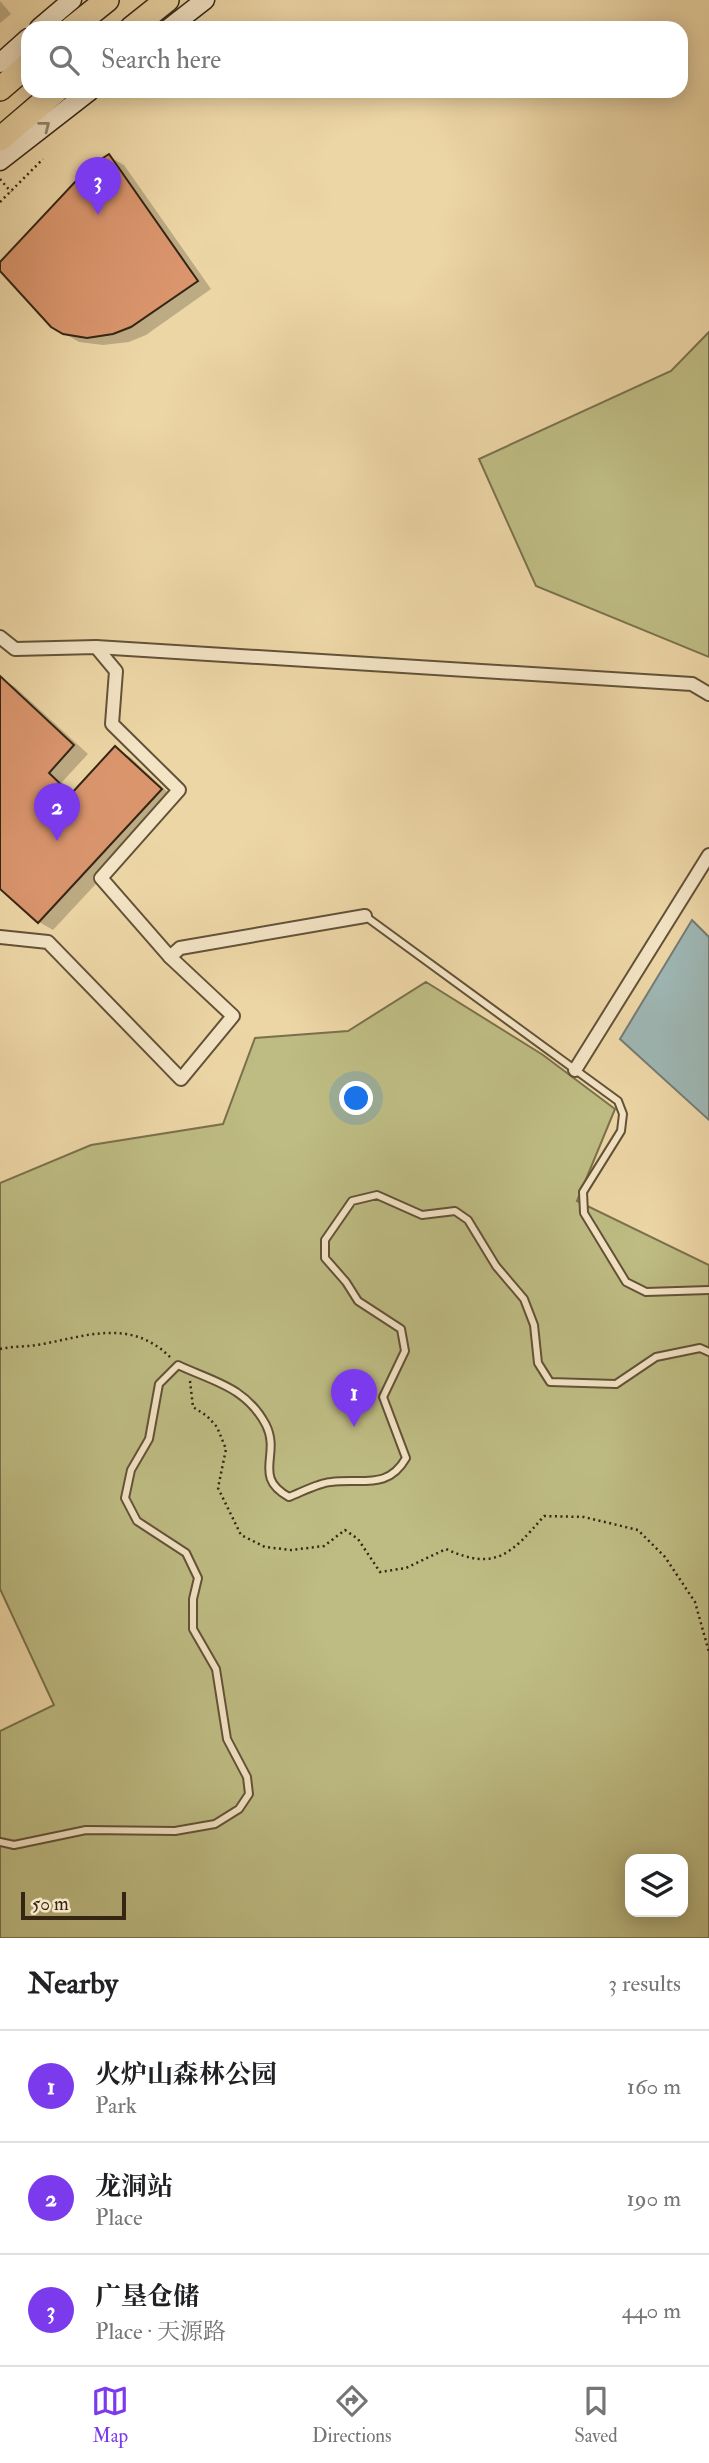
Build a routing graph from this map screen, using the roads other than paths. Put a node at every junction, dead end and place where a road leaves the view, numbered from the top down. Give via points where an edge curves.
1 (72, 0) edge
2 (107, 0) edge
3 (167, 0) edge
4 (205, 0) edge
5 (47, 21) edge
6 (80, 21) edge
7 (141, 21) edge
8 (178, 21) edge
9 (21, 44) edge
10 (0, 63) edge
11 (21, 71) edge
12 (0, 89) edge
13 (48, 98) edge
14 (81, 98) edge
15 (0, 139) edge
16 (0, 161) edge
17 (0, 637) edge
18 (96, 647) junction
19 (709, 694) edge
20 (709, 855) edge
21 (365, 916) joint
22 (0, 937) edge
23 (170, 957) junction
24 (575, 1070) junction
25 (709, 1290) edge
26 (709, 1352) edge
27 (0, 1842) edge

1 - 5 street
2 - 6 highway
3 - 7 highway
4 - 8 street
9 - 10 street
11 - 12 highway
13 - 15 highway
16 -> 14 street
17 - 18 street via 15,649
18 - 19 street via 692,684
18 - 23 street via 116,671 112,724 180,790 101,878
20 - 24 street
21 - 23 street via 180,948
21 - 24 lane
22 - 23 street via 48,942 181,1079 233,1016
24 - 25 lane via 618,1101 623,1114 621,1130 583,1192 583,1213 626,1282 646,1292
26 - 27 lane via 701,1348 656,1357 616,1384 551,1382 538,1363 534,1325 524,1299 496,1266 468,1220 455,1211 422,1215 377,1195 352,1201 325,1240 325,1258 358,1301 401,1329 405,1351 383,1398 406,1458 398,1472 373,1482 330,1482 289,1497 275,1490 268,1474 271,1442 252,1406 232,1387 178,1365 159,1384 149,1439 131,1470 125,1498 136,1521 187,1553 198,1578 193,1629 216,1669 226,1739 247,1777 249,1794 239,1810 215,1824 175,1831 86,1830 14,1845

